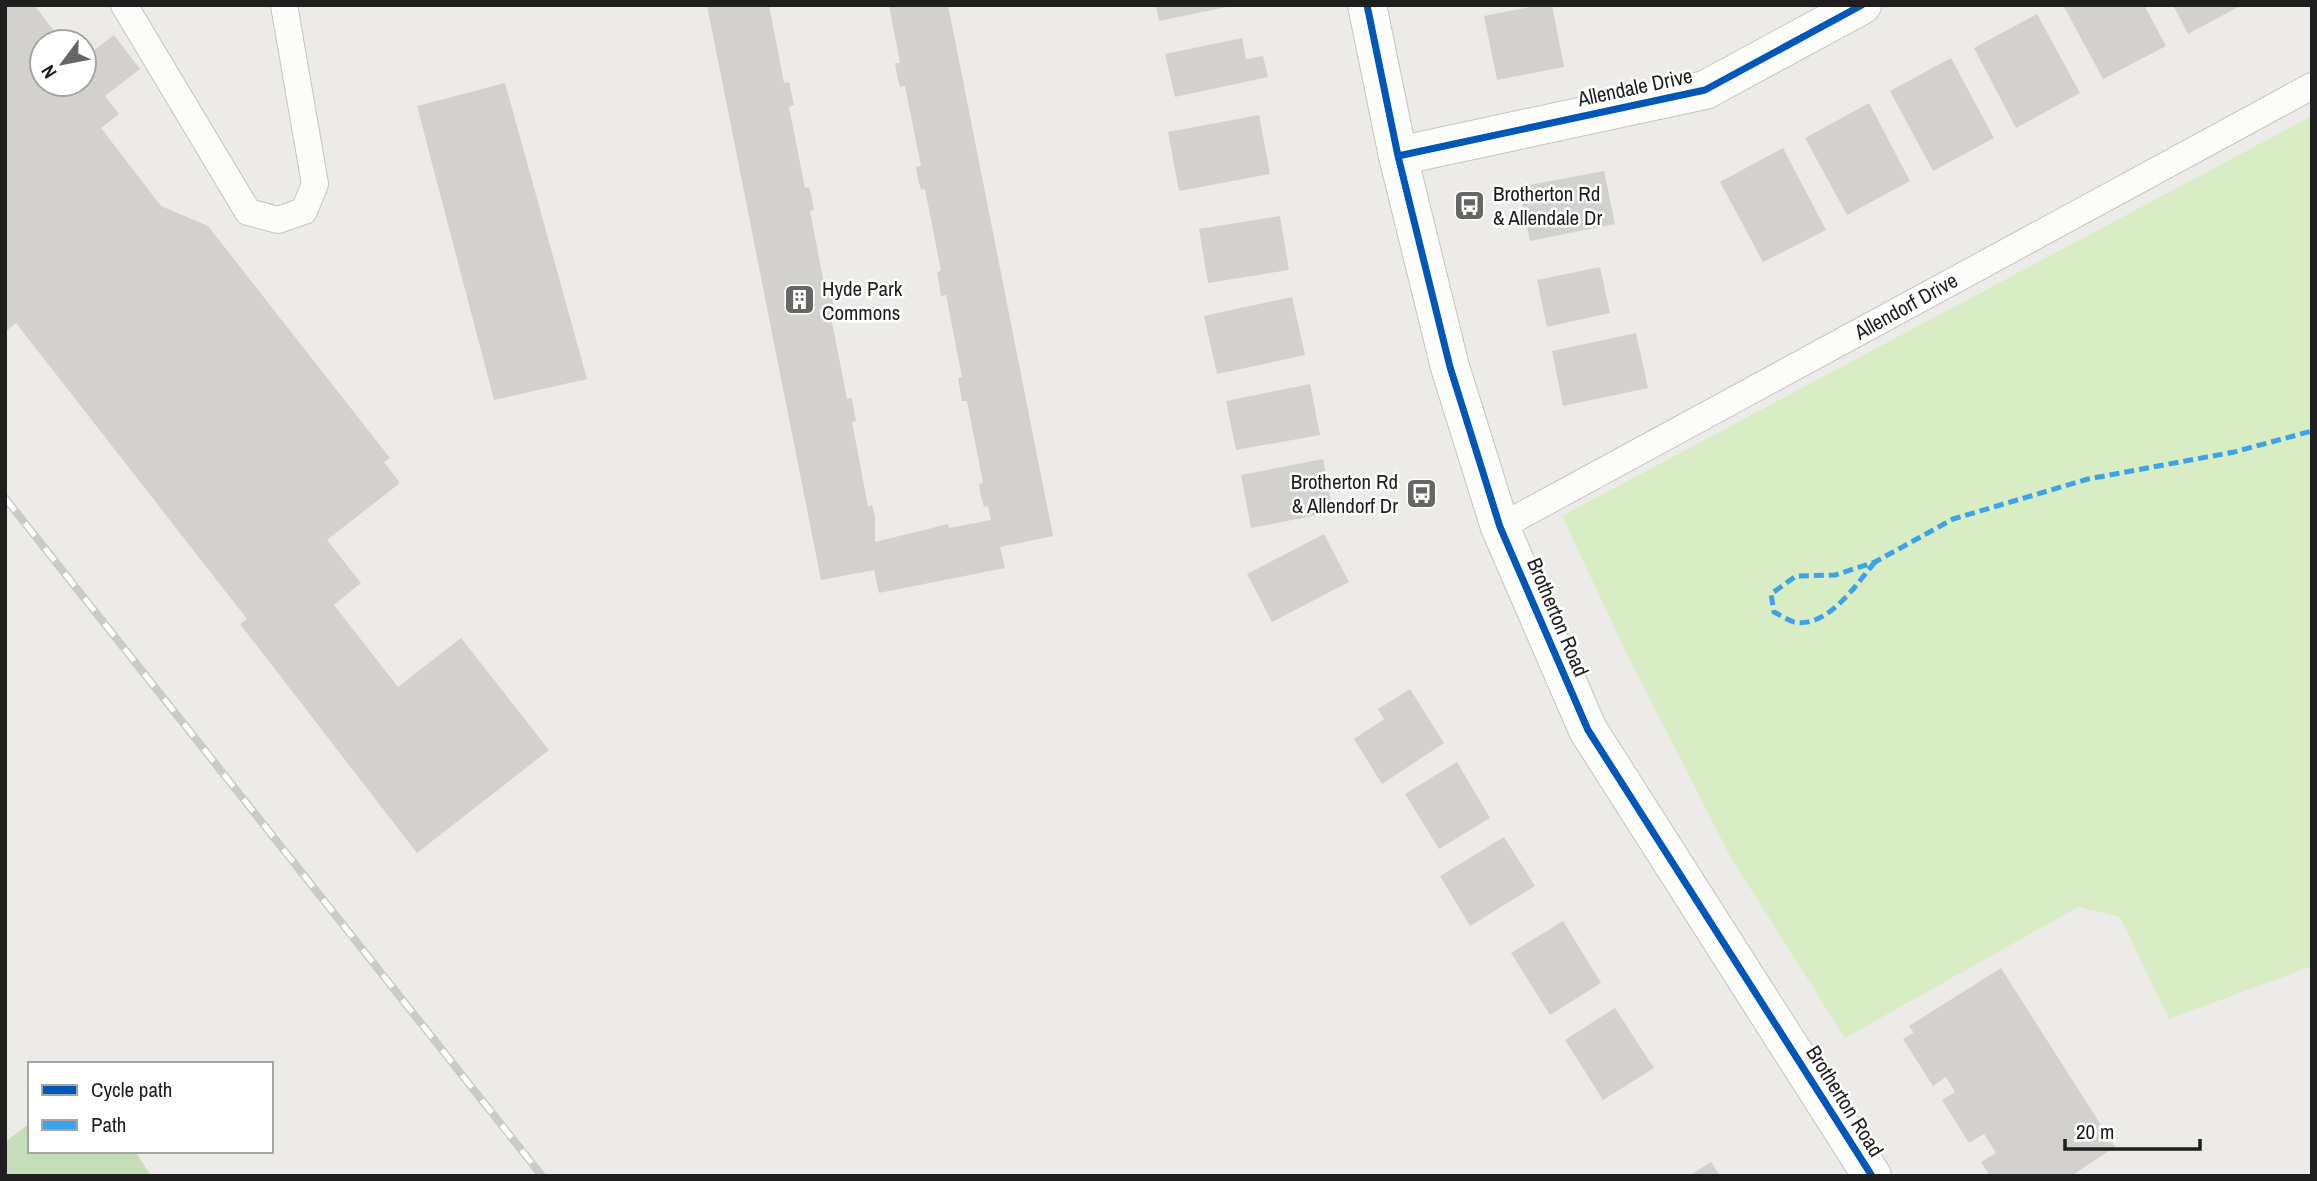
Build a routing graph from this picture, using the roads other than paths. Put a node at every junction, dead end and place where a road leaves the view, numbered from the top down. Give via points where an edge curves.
1 (124, 5) edge
2 (284, 5) edge
3 (1367, 5) edge
4 (1862, 5) edge
5 (2312, 86) edge
6 (1398, 156) junction
7 (1500, 527) junction
8 (1872, 1176) edge

1 - 2 lane via 248,212 278,220 304,211 315,184
3 - 6 street, Brotherton Road
4 - 6 street, Allendale Drive via 1704,90
5 - 7 lane, Allendorf Drive
6 - 7 street, Brotherton Road via 1450,367
7 - 8 street, Brotherton Road via 1588,730

